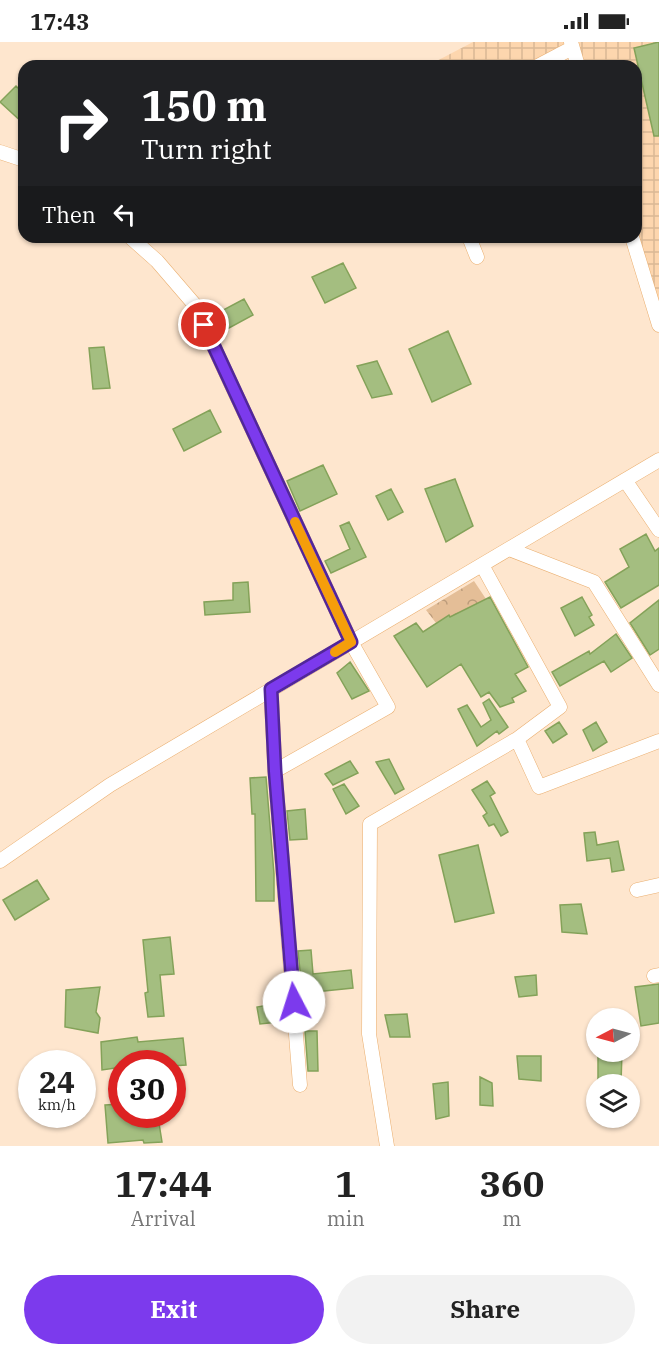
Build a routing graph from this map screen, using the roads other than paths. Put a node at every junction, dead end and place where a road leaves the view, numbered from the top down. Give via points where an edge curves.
1 (572, 45) edge
2 (548, 60) edge
3 (576, 60) edge
4 (0, 152) edge
5 (18, 158) edge
6 (137, 243) edge
7 (471, 243) edge
8 (634, 243) edge
9 (477, 257) dead end
10 (659, 325) edge
11 (659, 460) edge
12 (625, 480) junction
13 (659, 530) edge
14 (509, 549) junction
15 (482, 565) junction
16 (351, 642) junction
17 (659, 685) edge
18 (271, 689) junction
19 (517, 739) junction
20 (659, 741) edge
21 (275, 771) junction
22 (0, 861) edge
23 (659, 885) edge
24 (637, 890) dead end
25 (300, 1085) dead end
26 (387, 1146) edge

1 - 2 street
1 - 3 street
4 - 5 street
6 - 16 street via 194,304
7 - 9 street
8 - 10 street
11 - 12 street
12 - 13 street
12 - 14 street
14 - 15 street
14 - 17 street via 594,582
15 - 16 street
15 - 19 street via 560,707
16 - 18 street
16 - 21 street via 388,707
18 - 21 street
18 - 22 street via 110,785
19 - 20 street via 539,787
19 - 26 street via 370,824 369,1034
21 - 25 street
23 - 24 street

